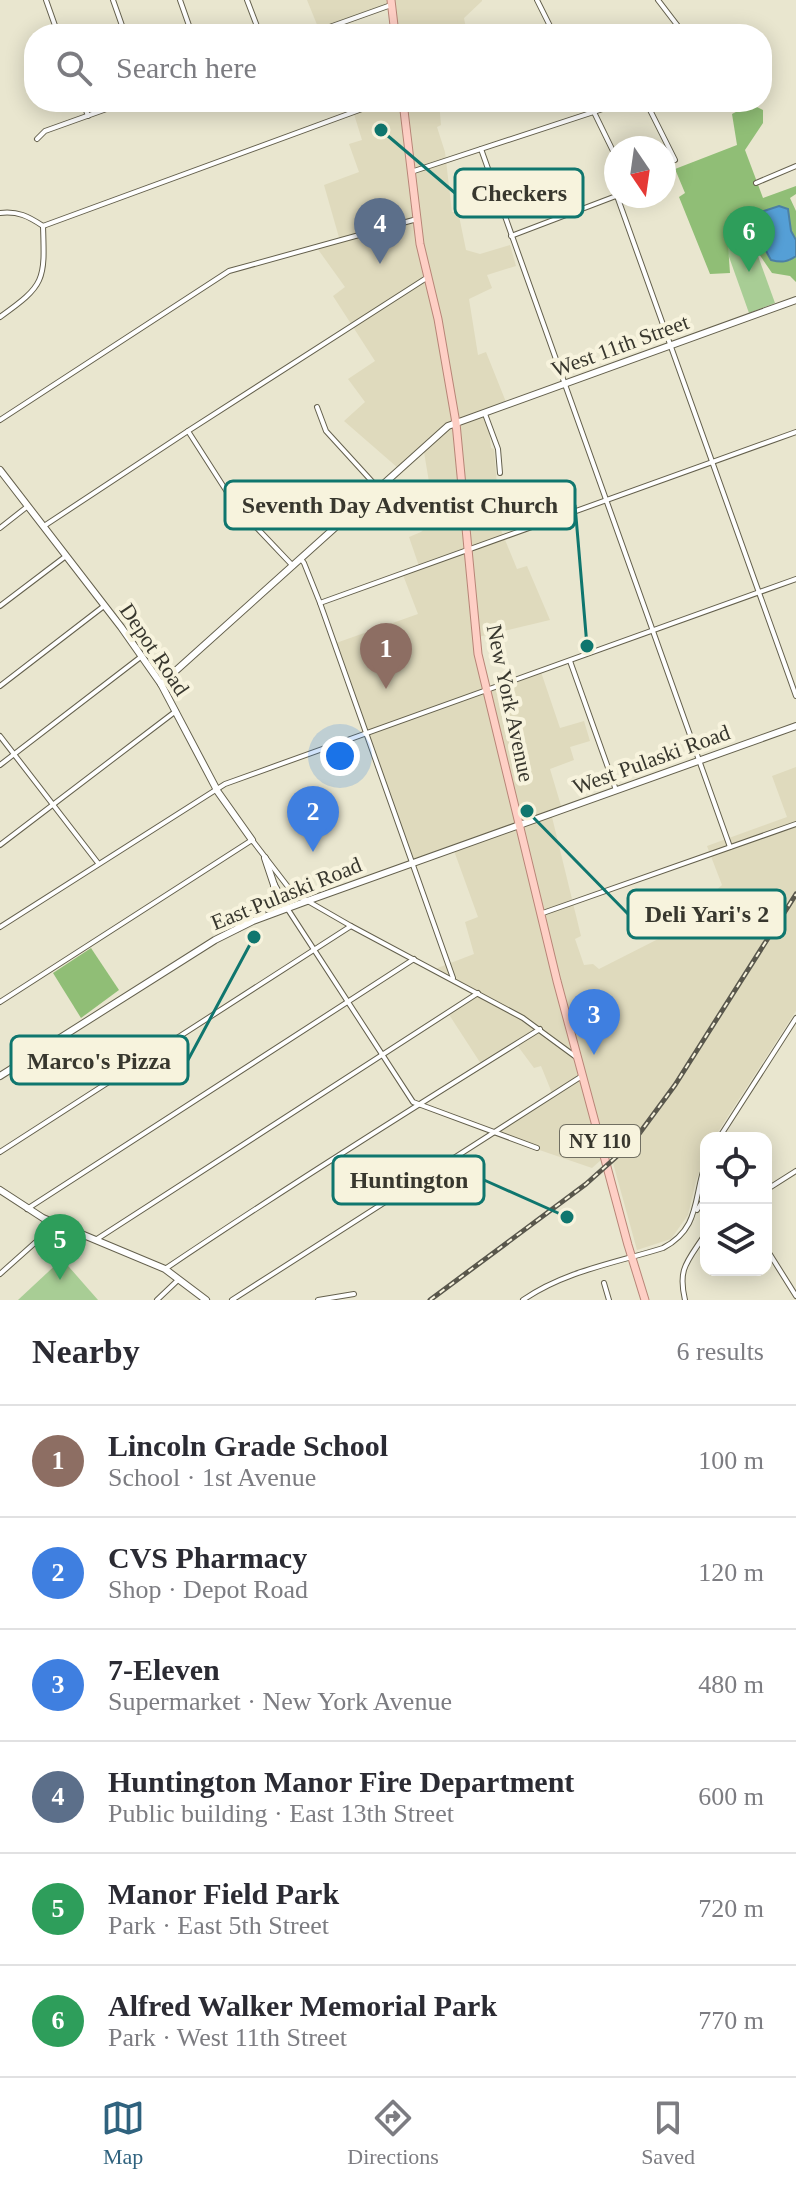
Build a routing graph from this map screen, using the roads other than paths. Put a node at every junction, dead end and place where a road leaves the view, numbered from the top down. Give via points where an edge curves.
1 (46, 0) edge
2 (113, 0) edge
3 (180, 0) edge
4 (247, 0) edge
5 (537, 0) edge
6 (658, 0) edge
7 (391, 2) edge
8 (54, 24) edge
9 (121, 24) edge
10 (188, 24) edge
11 (256, 24) edge
12 (335, 24) edge
13 (394, 24) edge
14 (549, 24) edge
15 (676, 24) edge
16 (87, 112) edge
17 (99, 112) edge
18 (354, 112) edge
19 (404, 112) edge
20 (594, 112) joint
21 (651, 112) edge
22 (88, 116) junction
23 (605, 136) edge
24 (663, 136) edge
25 (37, 139) dead end
26 (481, 149) junction
27 (796, 166) edge
28 (411, 172) junction
29 (756, 183) dead end
30 (604, 201) edge
31 (621, 208) edge
32 (0, 213) edge
33 (417, 219) junction
34 (43, 226) junction
35 (511, 236) junction
36 (428, 277) junction
37 (796, 300) edge
38 (0, 317) edge
39 (671, 346) junction
40 (564, 385) junction
41 (317, 407) dead end
42 (485, 414) junction
43 (0, 420) edge
44 (456, 423) junction
45 (188, 431) junction
46 (796, 432) edge
47 (713, 462) junction
48 (0, 470) edge
49 (500, 473) dead end
50 (378, 488) junction
51 (605, 500) junction
52 (28, 506) junction
53 (44, 527) junction
54 (0, 528) edge
55 (468, 549) junction
56 (66, 556) junction
57 (301, 559) junction
58 (293, 566) junction
59 (796, 579) edge
60 (759, 592) junction
61 (320, 603) junction
62 (0, 606) edge
63 (104, 606) junction
64 (653, 630) junction
65 (142, 656) junction
66 (570, 660) junction
67 (161, 684) junction
68 (0, 686) edge
69 (487, 690) junction
70 (796, 696) edge
71 (176, 711) junction
72 (796, 726) edge
73 (366, 732) junction
74 (0, 736) edge
75 (14, 754) junction
76 (699, 760) junction
77 (0, 765) edge
78 (216, 789) junction
79 (616, 790) junction
80 (53, 804) junction
81 (796, 824) edge
82 (518, 825) junction
83 (252, 840) junction
84 (0, 845) edge
85 (730, 847) junction
86 (265, 858) junction
87 (98, 863) junction
88 (413, 864) junction
89 (274, 885) junction
90 (307, 901) junction
91 (287, 908) junction
92 (540, 914) junction
93 (351, 926) junction
94 (0, 927) edge
95 (238, 928) junction
96 (315, 949) junction
97 (414, 959) junction
98 (454, 981) junction
99 (478, 993) junction
100 (0, 1002) edge
101 (349, 1002) junction
102 (796, 1018) edge
103 (540, 1029) junction
104 (383, 1054) junction
105 (578, 1058) junction
106 (0, 1076) edge
107 (582, 1076) junction
108 (418, 1106) junction
109 (493, 1132) junction
110 (723, 1132) edge
111 (537, 1148) dead end
112 (0, 1152) edge
113 (796, 1171) edge
114 (772, 1186) edge
115 (0, 1190) edge
116 (700, 1191) edge
117 (701, 1204) edge
118 (27, 1209) junction
119 (693, 1216) junction
120 (56, 1224) junction
121 (96, 1240) junction
122 (700, 1242) edge
123 (632, 1257) junction
124 (772, 1258) edge
125 (165, 1269) junction
126 (0, 1274) edge
127 (180, 1279) junction
128 (604, 1283) dead end
129 (354, 1294) dead end
130 (796, 1296) edge
131 (157, 1300) edge
132 (206, 1300) edge
133 (232, 1300) edge
134 (318, 1300) edge
135 (523, 1300) edge
136 (608, 1300) edge
137 (645, 1300) edge
138 (685, 1300) edge

1 - 8 street
2 - 9 street
3 - 10 street
4 - 11 street
5 - 14 street
6 - 15 street
7 - 12 street
7 - 13 main road
16 - 22 street
17 - 22 street
18 - 34 street
19 - 28 main road, New York Avenue / NY 110
20 - 23 street
20 - 26 street
21 - 24 street
22 - 25 street via 45,131
26 - 28 street
26 - 35 street
27 - 29 street
28 - 33 main road, New York Avenue / NY 110
30 - 35 street
31 - 39 street
32 - 34 street via 25,214
33 - 36 main road, New York Avenue / NY 110
33 - 43 street via 229,271
34 - 38 street via 44,262 38,284
35 - 40 street
36 - 44 main road, New York Avenue / NY 110
36 - 45 street
37 - 39 street, West 11th Street
39 - 40 street, West 11th Street
39 - 47 street
40 - 42 street, West 11th Street
40 - 51 street
41 - 50 street via 326,431
42 - 44 street, West 11th Street
42 - 49 street
44 - 50 street, West 11th Street
44 - 55 main road, New York Avenue / NY 110
45 - 53 street
45 - 58 street via 236,506
46 - 47 street
47 - 51 street
47 - 60 street
48 - 52 street, Depot Road
50 - 57 street, West 11th Street
51 - 55 street
51 - 64 street
52 - 53 street, Depot Road
52 - 54 street
53 - 56 street, Depot Road
55 - 61 street
55 - 69 main road, New York Avenue / NY 110 via 478,654
56 - 62 street
56 - 63 street, Depot Road
57 - 58 street, West 11th Street
57 - 61 street
58 - 67 street, West 11th Street
59 - 60 street
60 - 64 street
60 - 70 street
61 - 73 street
63 - 65 street, Depot Road
63 - 68 street
64 - 66 street
64 - 76 street
65 - 67 street, Depot Road
65 - 75 street
66 - 69 street
66 - 79 street
67 - 71 street, Depot Road
69 - 73 street
69 - 82 main road, New York Avenue / NY 110
71 - 78 street, Depot Road
71 - 80 street
72 - 76 street, West Pulaski Road
73 - 78 street
73 - 88 street
74 - 75 street
75 - 77 street
75 - 80 street
76 - 79 street, West Pulaski Road
76 - 85 street
78 - 83 street, Depot Road
78 - 87 street
79 - 82 street, West Pulaski Road
80 - 84 street
80 - 87 street
81 - 85 street
82 - 88 street, East Pulaski Road
82 - 92 main road, New York Avenue / NY 110
83 - 86 street, Depot Road
83 - 100 street
85 - 92 street
86 - 89 street, Depot Road
86 - 90 street, Depot Road via 292,892
87 - 94 street
88 - 90 street, East Pulaski Road
88 - 98 street
89 - 91 street, Depot Road
89 - 95 street via 273,902 241,920
90 - 91 street, East Pulaski Road
90 - 93 street, Depot Road
91 - 95 street, East Pulaski Road
91 - 96 street
92 - 105 main road, New York Avenue / NY 110
93 - 96 street
93 - 97 street, Depot Road
95 - 106 street, East Pulaski Road
96 - 101 street
96 - 112 street
97 - 98 street, Depot Road
97 - 101 street
98 - 99 street, Depot Road
99 - 103 street, Depot Road
99 - 104 street
101 - 104 street
101 - 118 street
102 - 110 street
103 - 105 street, Depot Road
103 - 108 street
104 - 108 street
104 - 121 street
105 - 107 main road, New York Avenue / NY 110
107 - 109 street
107 - 123 main road, New York Avenue / NY 110
108 - 109 street
108 - 125 street
109 - 111 street
109 - 133 street
113 - 114 street
115 - 118 street
116 - 119 street
117 - 119 street
118 - 120 street
119 - 123 street via 676,1242
120 - 121 street
120 - 126 street
121 - 125 street
122 - 138 street via 681,1275
123 - 135 street via 558,1280
123 - 137 main road, New York Avenue / NY 110
124 - 130 street
125 - 127 street
127 - 131 street
127 - 132 street
128 - 136 street
129 - 134 street

